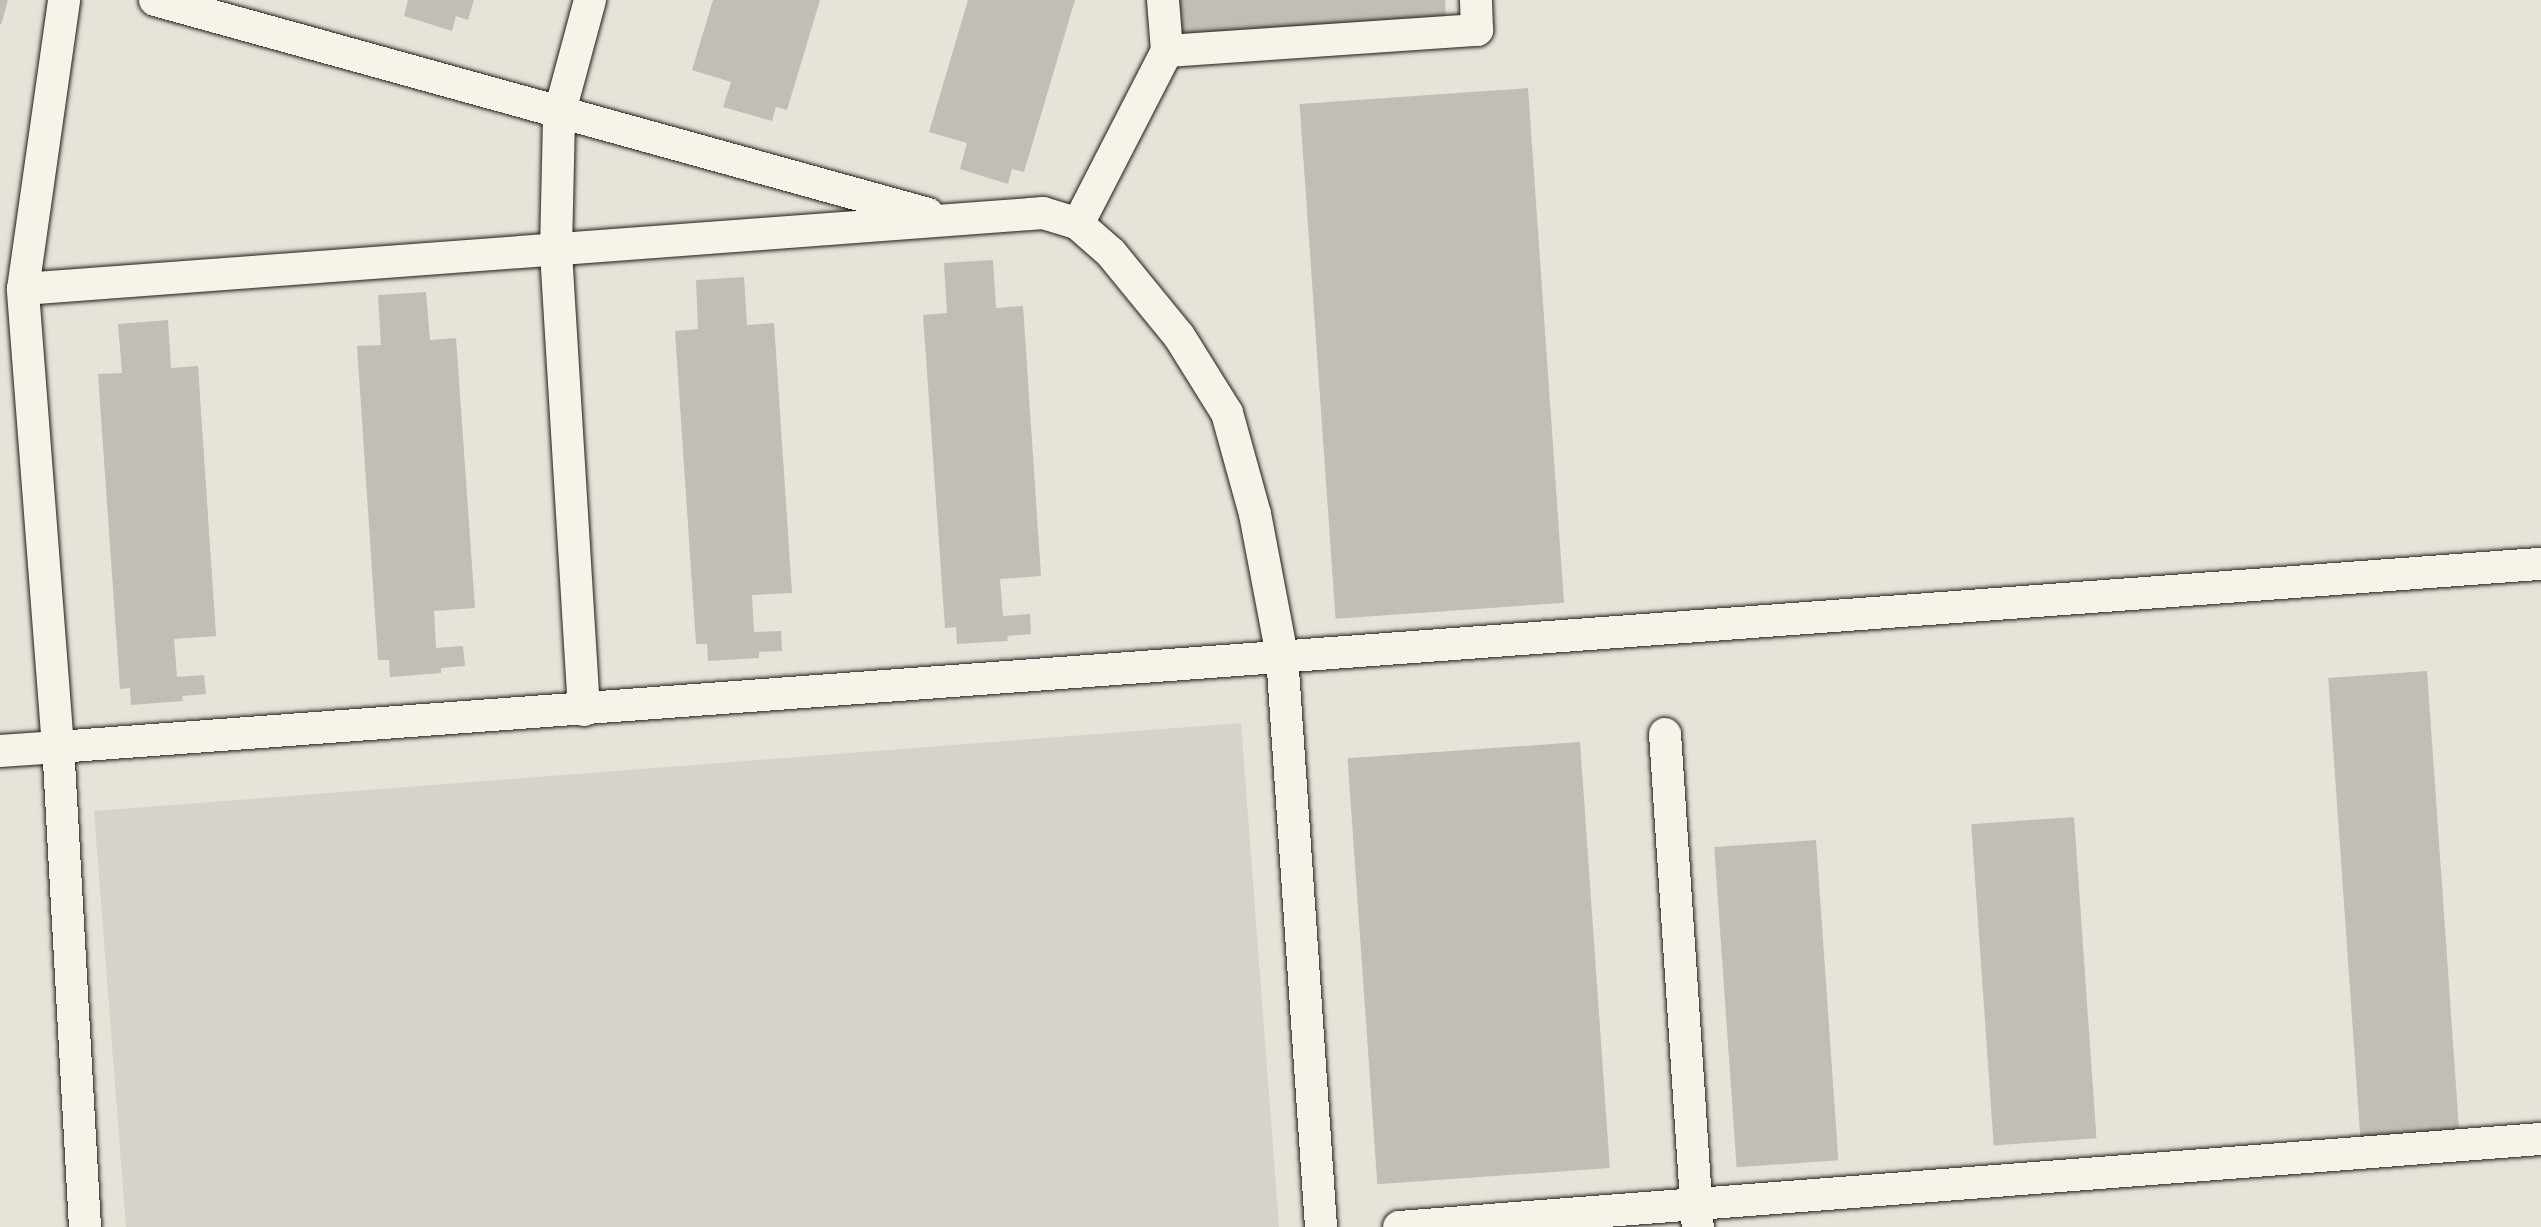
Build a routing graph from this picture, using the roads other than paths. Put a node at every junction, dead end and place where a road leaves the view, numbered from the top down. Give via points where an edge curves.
1 (64, 0) edge
2 (155, 0) edge
3 (590, 0) edge
4 (1163, 0) edge
5 (1476, 0) edge
6 (1167, 51) junction
7 (559, 115) junction
8 (949, 220) junction
9 (1078, 224) junction
10 (556, 250) junction
11 (23, 289) junction
12 (2541, 564) edge
13 (1282, 654) junction
14 (584, 710) junction
15 (1665, 734) dead end
16 (58, 747) junction
17 (0, 751) edge
18 (2541, 1139) edge
19 (1697, 1216) edge
20 (85, 1227) edge
21 (1321, 1227) edge
22 (1399, 1227) edge

1 - 11 street
2 - 7 street
3 - 7 street
4 - 6 street
5 - 6 street via 1477,30
6 - 9 street
7 - 8 street
7 - 10 street
8 - 9 street via 1043,213
8 - 10 street
9 - 13 street via 1111,253 1179,335 1227,413 1255,514
10 - 11 street
10 - 14 street
11 - 16 street
12 - 13 street
13 - 14 street
13 - 21 street
14 - 16 street
15 - 19 street
16 - 17 street
16 - 20 street
18 - 19 street
19 - 22 street

